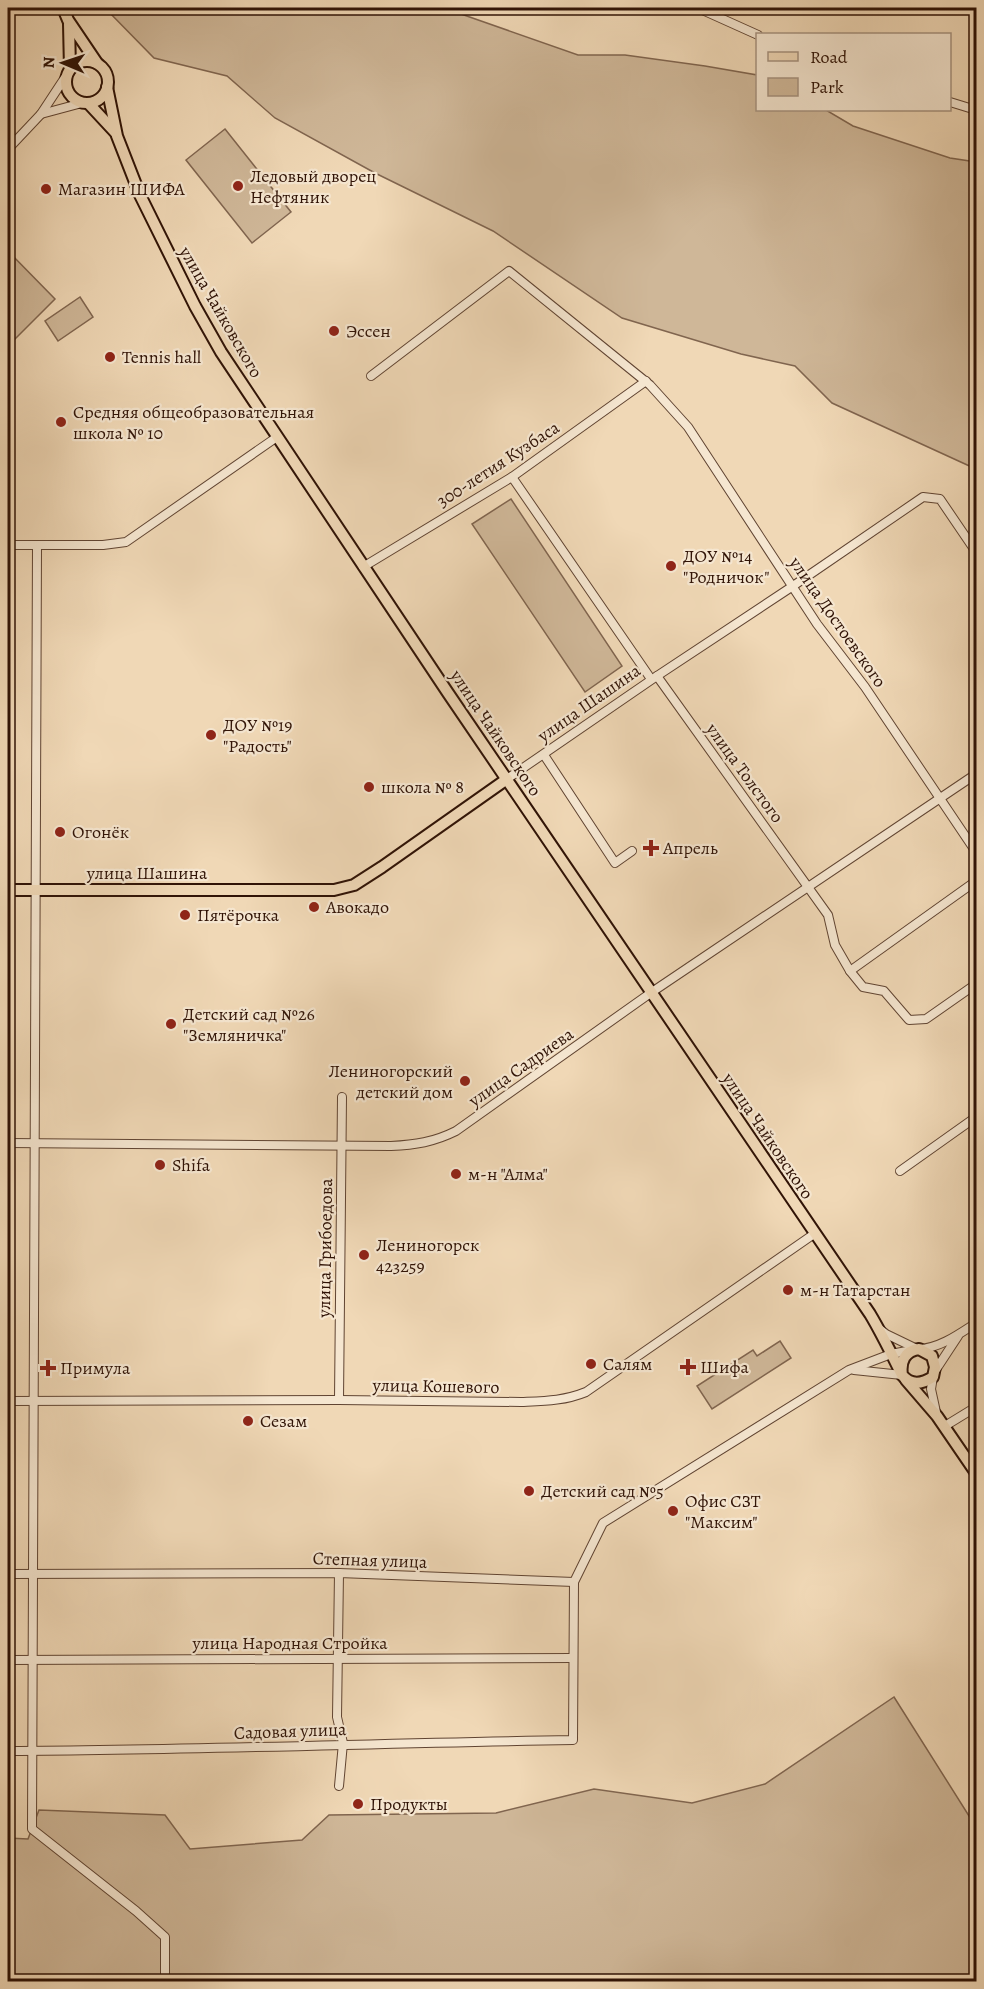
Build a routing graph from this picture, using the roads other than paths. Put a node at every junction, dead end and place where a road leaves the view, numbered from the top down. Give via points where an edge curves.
1 (63, 8) edge
2 (698, 8) edge
3 (68, 20) junction
4 (756, 34) edge
5 (96, 63) junction
6 (68, 72) junction
7 (107, 87) junction
8 (951, 102) edge
9 (86, 103) junction
10 (976, 110) edge
11 (41, 114) junction
12 (117, 135) junction
13 (8, 149) edge
14 (371, 376) dead end
15 (646, 381) junction
16 (277, 437) junction
17 (512, 477) junction
18 (8, 545) edge
19 (37, 546) junction
20 (976, 552) edge
21 (363, 567) junction
22 (793, 586) junction
23 (654, 677) junction
24 (544, 755) junction
25 (976, 774) edge
26 (507, 779) junction
27 (941, 798) junction
28 (632, 851) dead end
29 (976, 852) edge
30 (976, 880) edge
31 (808, 888) junction
32 (8, 890) edge
33 (36, 890) junction
34 (850, 971) junction
35 (976, 984) edge
36 (652, 992) junction
37 (342, 1097) dead end
38 (976, 1118) edge
39 (8, 1143) edge
40 (34, 1143) junction
41 (342, 1144) junction
42 (900, 1172) dead end
43 (814, 1234) junction
44 (976, 1323) edge
45 (879, 1328) junction
46 (959, 1335) junction
47 (918, 1349) junction
48 (891, 1354) junction
49 (849, 1370) junction
50 (934, 1374) junction
51 (903, 1377) junction
52 (339, 1400) junction
53 (8, 1401) edge
54 (34, 1401) junction
55 (976, 1407) edge
56 (938, 1416) junction
57 (945, 1426) junction
58 (976, 1473) edge
59 (33, 1574) junction
60 (339, 1574) junction
61 (8, 1575) edge
62 (574, 1582) junction
63 (339, 1658) junction
64 (573, 1658) junction
65 (33, 1659) junction
66 (8, 1660) edge
67 (343, 1743) junction
68 (33, 1750) junction
69 (8, 1751) edge
70 (339, 1786) dead end
71 (165, 1982) edge

1 - 3 main road
2 - 4 street
3 - 5 main road
3 - 6 main road
5 - 6 main road via 82,62
5 - 7 main road via 106,74
6 - 9 main road via 67,90 76,101
6 - 11 street
7 - 9 main road via 101,98
7 - 12 main road, улица Чайковского
8 - 10 street
9 - 11 street
9 - 12 main road
11 - 13 street
12 - 16 main road, улица Чайковского via 140,195 195,306
14 - 15 street, улица Достоевского via 509,271
15 - 17 street, 300-летия Кузбаса
15 - 22 street, улица Достоевского via 688,428
16 - 19 street via 126,542
16 - 21 main road, улица Чайковского
17 - 21 street, 300-летия Кузбаса
17 - 23 street, улица Толстого
18 - 19 street
19 - 33 street
20 - 22 street, улица Шашина via 940,499 923,497
21 - 26 main road, улица Чайковского
22 - 23 street, улица Шашина
22 - 27 street, улица Достоевского
23 - 24 street, улица Шашина
23 - 31 street, улица Толстого
24 - 26 street, улица Шашина
24 - 28 street via 615,863
25 - 27 street, улица Садриева
26 - 33 main road, улица Шашина via 354,885 334,890
26 - 36 main road, улица Чайковского
27 - 29 street, улица Достоевского
27 - 31 street, улица Садриева
30 - 34 street
31 - 34 street, улица Толстого via 828,915 835,945
31 - 36 street, улица Садриева
32 - 33 main road, улица Шашина
33 - 40 street
34 - 35 street via 863,987 884,991 909,1020 926,1019
36 - 41 street, улица Садриева via 456,1131 410,1145
36 - 43 main road, улица Чайковского
37 - 41 street, улица Грибоедова
38 - 42 street
39 - 40 street, улица Садриева
40 - 41 street, улица Садриева
40 - 54 street
41 - 52 street, улица Грибоедова
43 - 45 main road, улица Чайковского
43 - 52 street, улица Кошевого via 586,1392 569,1399
44 - 46 street
45 - 47 street
45 - 48 main road, улица Чайковского
46 - 47 street
46 - 50 street
47 - 48 street
47 - 50 main road via 932,1356
47 - 51 main road via 903,1358
48 - 49 street
48 - 51 main road, улица Чайковского
49 - 51 street
49 - 62 street via 603,1523
50 - 51 main road via 922,1383
50 - 56 street via 932,1389
51 - 56 main road, улица Чайковского
52 - 54 street, улица Кошевого
53 - 54 street, улица Кошевого
54 - 59 street
55 - 57 street
56 - 57 main road, улица Чайковского
57 - 58 main road, улица Чайковского
59 - 60 street, Степная улица
59 - 61 street, Степная улица
59 - 65 street
60 - 62 street, Степная улица
60 - 63 street
62 - 64 street
63 - 64 street, улица Народная Стройка
63 - 65 street, улица Народная Стройка
63 - 67 street via 337,1717
64 - 67 street, Садовая улица via 573,1740
65 - 66 street, улица Народная Стройка
65 - 68 street
67 - 68 street, Садовая улица
67 - 70 street
68 - 69 street, Садовая улица
68 - 71 street via 32,1829 165,1937

